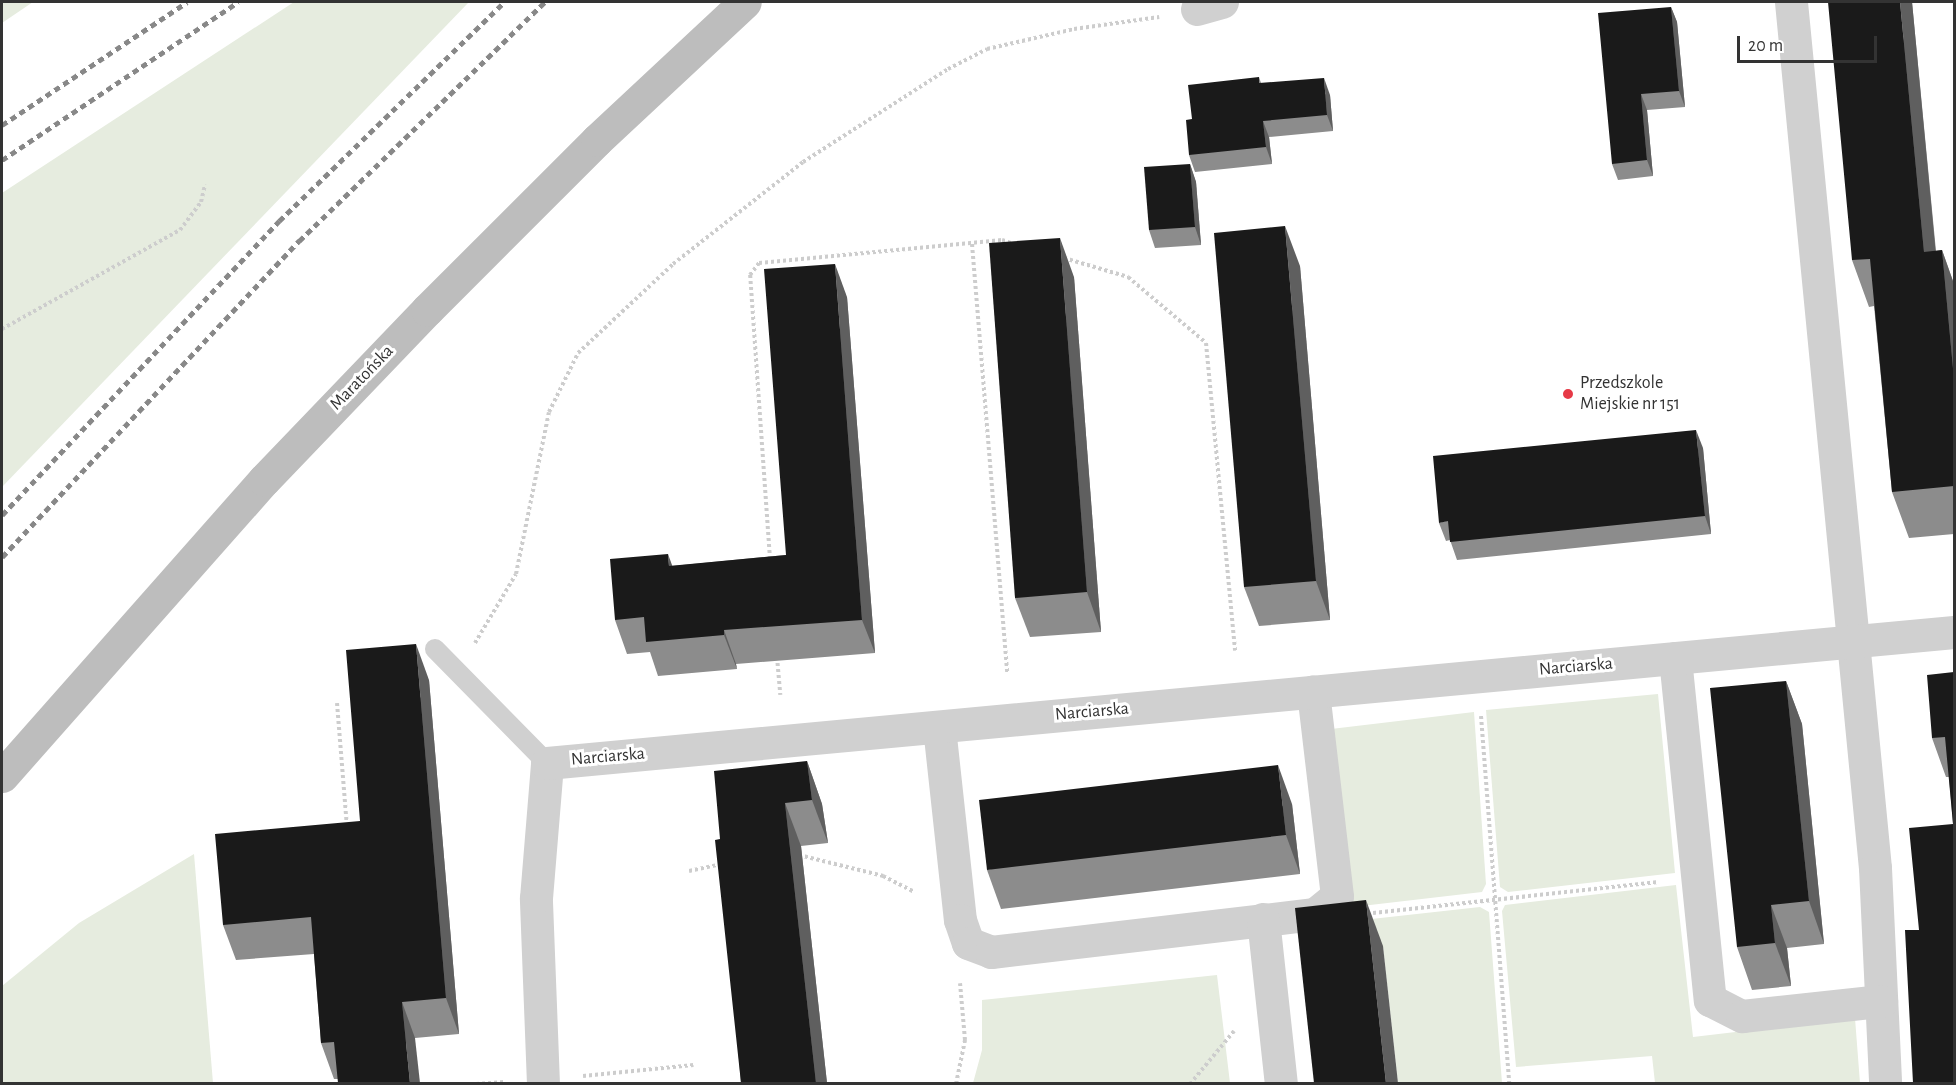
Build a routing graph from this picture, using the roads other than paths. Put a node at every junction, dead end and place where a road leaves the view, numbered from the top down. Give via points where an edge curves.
1 (745, 2) edge
2 (1791, 2) edge
3 (1954, 632) edge
4 (1854, 641) junction
5 (435, 649) dead end
6 (1674, 658) junction
7 (1313, 691) junction
8 (939, 727) junction
9 (546, 763) junction
10 (2, 776) edge
11 (1263, 920) junction
12 (1881, 1001) junction
13 (542, 1082) edge
14 (1281, 1083) edge
15 (1885, 1083) edge

1 - 10 street, Maratońska via 597,140 378,361 145,612
2 - 4 street
3 - 4 street, Narciarska
4 - 6 street, Narciarska
4 - 12 street via 1875,868
5 - 9 lane
6 - 7 street, Narciarska
6 - 12 street via 1710,1000 1742,1016
7 - 8 street, Narciarska
7 - 11 street via 1337,896 1315,914
8 - 9 street, Narciarska
8 - 11 street via 964,932 991,952
9 - 13 street, Narciarska via 536,898
11 - 14 street
12 - 15 street

